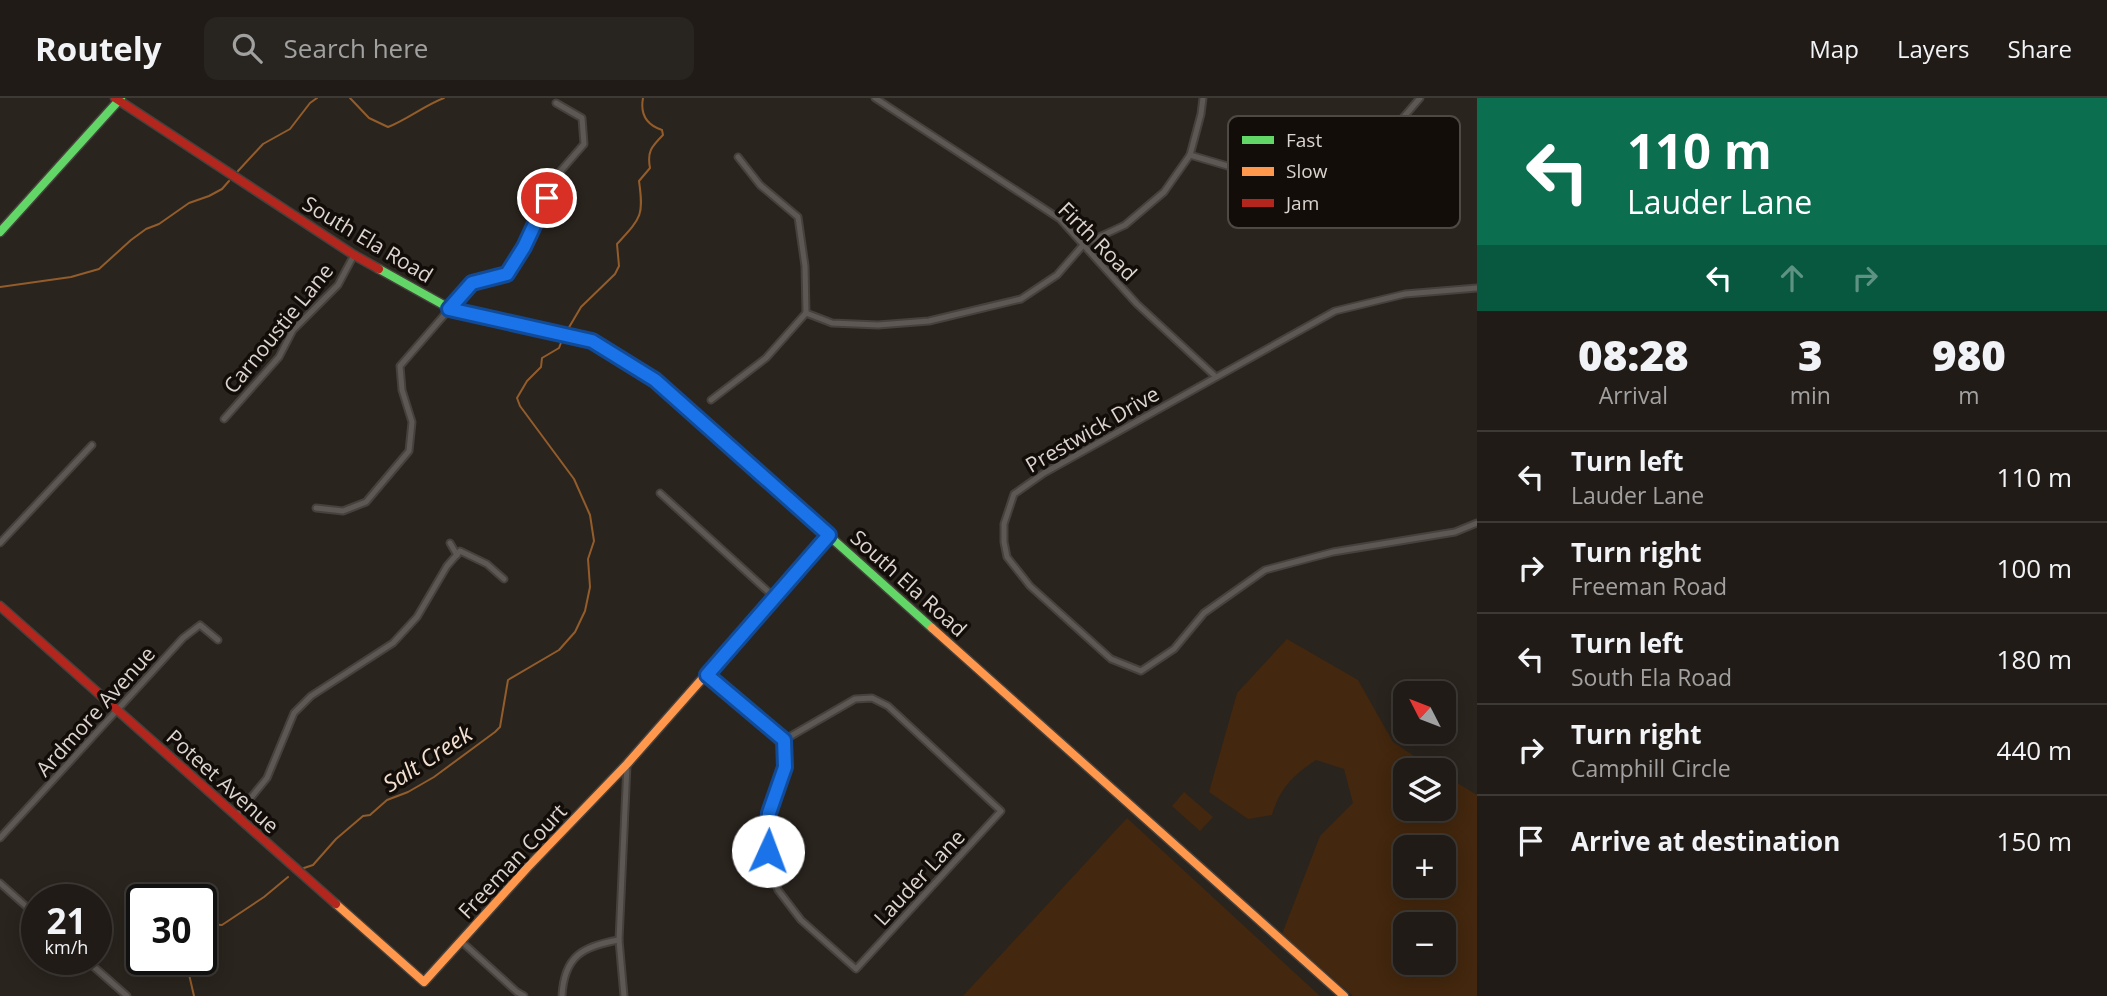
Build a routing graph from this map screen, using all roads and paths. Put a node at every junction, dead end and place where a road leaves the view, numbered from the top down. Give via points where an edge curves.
1 (874, 98) edge
2 (1203, 98) edge
3 (1420, 98) edge
4 (118, 99) edge
5 (556, 103) dead end
6 (1405, 116) edge
7 (1190, 155) junction
8 (738, 157) dead end
9 (1228, 166) edge
10 (0, 232) edge
11 (1084, 244) junction
12 (354, 255) junction
13 (1476, 290) edge
14 (449, 309) junction
15 (806, 313) junction
16 (1216, 377) junction
17 (711, 400) dead end
18 (224, 419) dead end
19 (92, 444) dead end
20 (660, 493) dead end
21 (316, 508) dead end
22 (1477, 523) edge
23 (829, 535) junction
24 (0, 543) edge
25 (450, 543) dead end
26 (457, 555) junction
27 (504, 579) dead end
28 (774, 596) junction
29 (0, 606) edge
30 (218, 640) dead end
31 (707, 675) junction
32 (118, 711) junction
33 (784, 740) junction
34 (626, 764) junction
35 (236, 817) junction
36 (0, 838) edge
37 (0, 883) edge
38 (21, 902) edge
39 (619, 940) junction
40 (462, 942) junction
41 (103, 975) edge
42 (424, 982) joint
43 (127, 996) edge
44 (524, 996) edge
45 (562, 996) edge
46 (624, 996) edge
47 (1344, 996) edge

1 - 11 street, Firth Road via 1060,219
2 - 7 street
3 - 6 street
4 - 10 main road
4 - 12 main road, South Ela Road
5 - 14 street via 582,118 584,144 558,174 507,274 472,283
7 - 9 street
7 - 11 street via 1164,192 1142,211 1125,225
8 - 15 street via 760,185 798,217
11 - 15 street via 1057,275 1021,299 929,321 878,325 832,323
11 - 16 street, Firth Road via 1137,304
12 - 14 main road, South Ela Road
12 - 18 street, Carnoustie Lane via 338,285 293,330 279,357
13 - 16 street via 1405,293 1335,311
14 - 21 street via 400,366 412,422 409,451 366,502 343,511
14 - 23 main road, South Ela Road via 592,341 655,380
15 - 17 street via 766,358
16 - 22 street, Prestwick Drive via 1044,473 1014,495 1004,524 1011,565 1111,659 1141,671 1174,649 1204,613 1265,570 1333,552 1455,532
19 - 24 street
20 - 28 street
23 - 28 main road, Freeman Court
23 - 47 main road, South Ela Road
25 - 26 street
26 - 27 street via 460,551 487,564
26 - 35 street via 417,617 393,643 310,696 294,713 267,778
28 - 31 main road, Freeman Court
29 - 32 main road, Poteet Avenue
30 - 32 street, Ardmore Avenue via 200,625
31 - 33 street
31 - 34 main road, Freeman Court
32 - 35 main road, Poteet Avenue
32 - 36 street, Ardmore Avenue
33 - 33 street, Lauder Lane via 785,767 769,813 772,872 778,890 801,920 856,969 1001,811 888,706 872,698 855,699
34 - 39 street
34 - 40 main road, Freeman Court
35 - 42 main road, Poteet Avenue
37 - 38 street
39 - 45 street via 598,943 576,955 566,969
39 - 46 street
40 - 42 main road, Freeman Court
40 - 44 street
41 - 43 street

